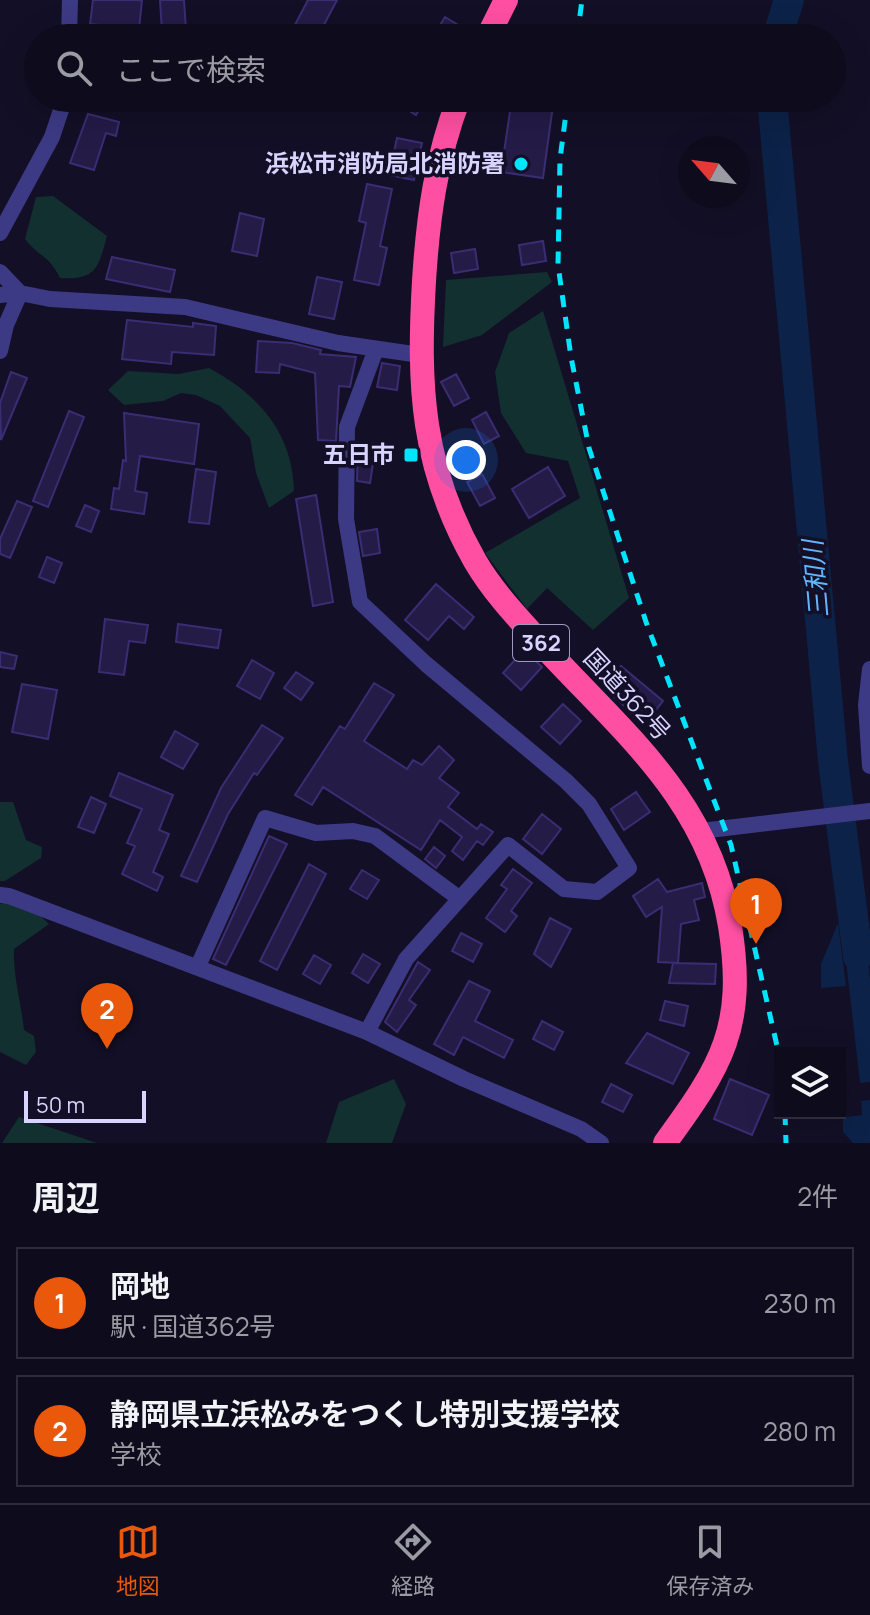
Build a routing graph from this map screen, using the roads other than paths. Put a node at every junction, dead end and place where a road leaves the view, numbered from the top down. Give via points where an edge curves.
1 (70, 0) edge
2 (506, 0) edge
3 (69, 24) edge
4 (494, 24) edge
5 (60, 112) edge
6 (454, 112) edge
7 (0, 233) edge
8 (0, 272) edge
9 (20, 293) junction
10 (0, 295) edge
11 (376, 349) junction
12 (0, 351) edge
13 (420, 355) junction
14 (870, 669) edge
15 (870, 766) edge
16 (865, 812) edge
17 (701, 831) junction
18 (0, 895) edge
19 (460, 899) junction
20 (198, 966) junction
21 (367, 1032) junction
22 (601, 1143) edge
23 (665, 1143) edge

1 - 3 street
2 - 4 highway
5 - 7 street
6 - 13 highway, 国道362号 / 362 via 434,174
8 - 9 street
9 - 10 street
9 - 11 street via 185,307
9 - 12 street
11 - 13 street
11 - 19 street via 347,427 346,519 360,602 566,781 589,804 629,868 597,892 564,889 508,845
13 - 17 highway, 国道362号 / 362 via 425,427 443,491 497,597 665,777
14 - 15 street
16 - 17 street
17 - 23 highway, 国道362号 / 362 via 724,891 733,948 733,1010 728,1041 710,1081
18 - 20 street
19 - 20 street via 375,836 316,833 265,818
19 - 21 street via 406,959
20 - 21 street
21 - 22 street via 581,1129

